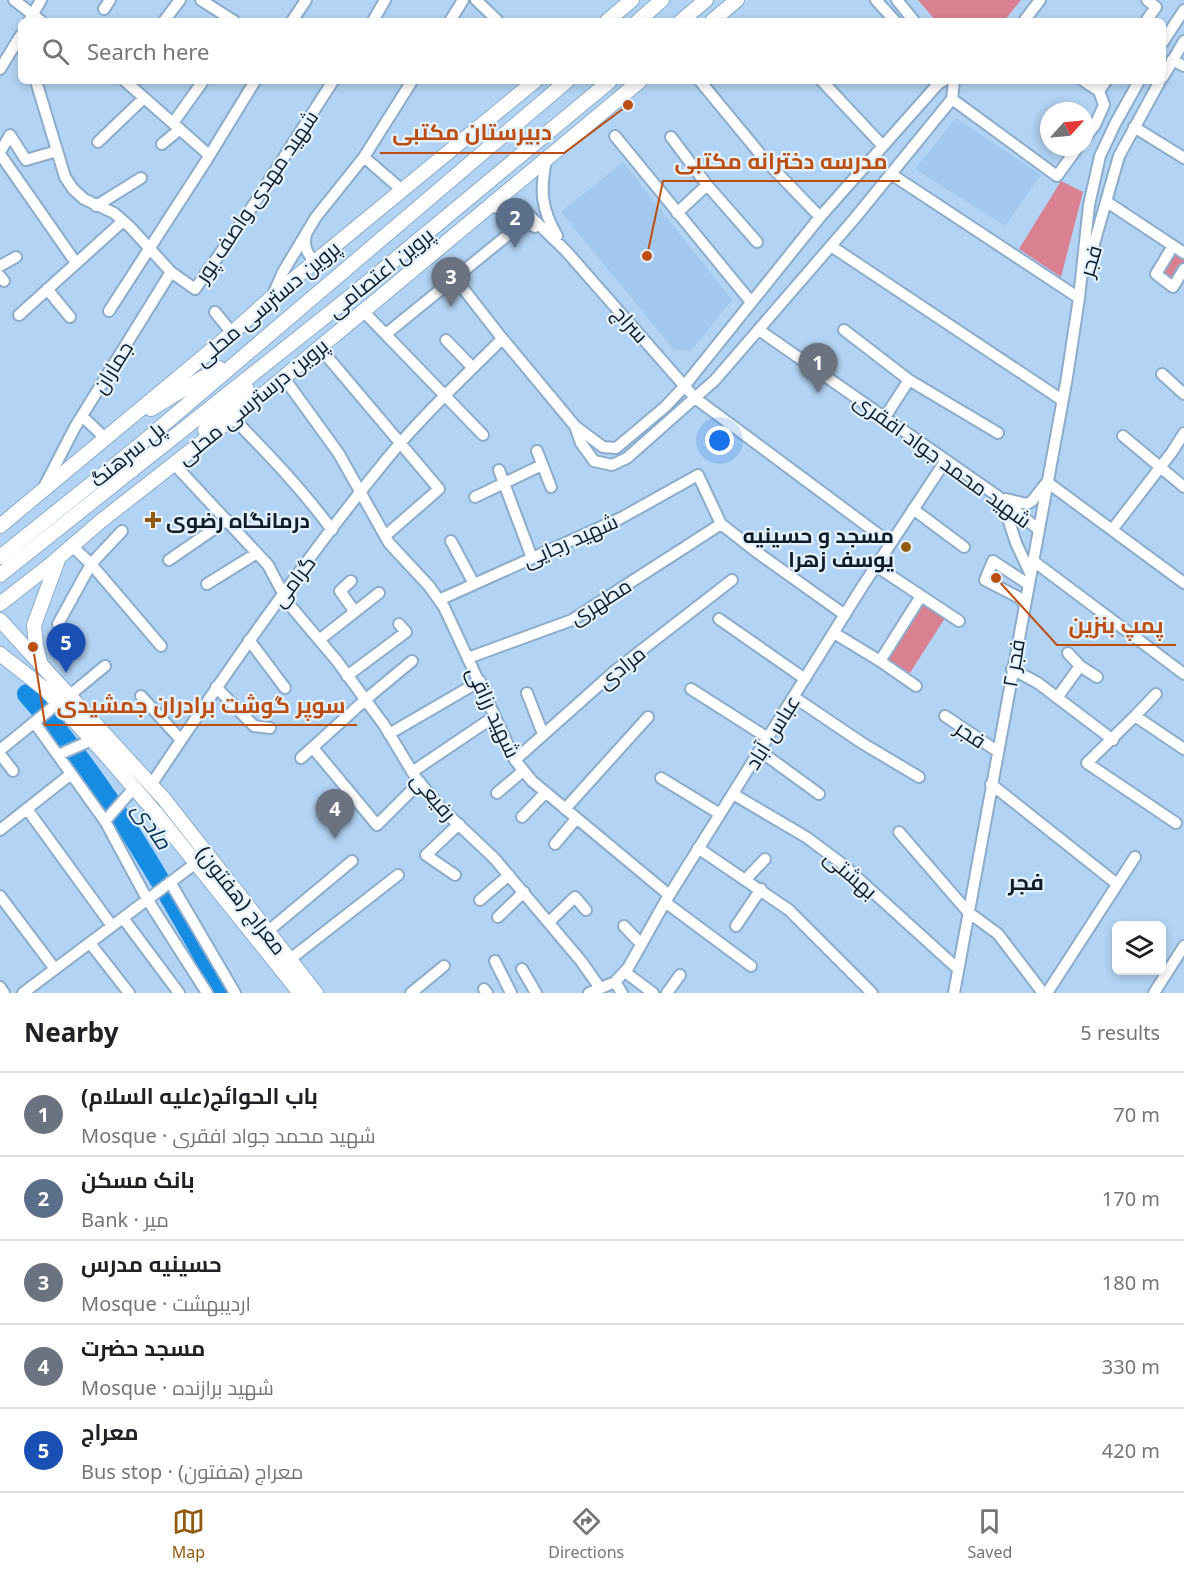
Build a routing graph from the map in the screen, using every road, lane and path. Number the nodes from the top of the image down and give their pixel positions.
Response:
1 (14, 0) edge
2 (41, 0) edge
3 (180, 0) edge
4 (201, 0) edge
5 (306, 0) edge
6 (386, 0) edge
7 (463, 0) edge
8 (476, 0) edge
9 (632, 0) edge
10 (662, 0) edge
11 (706, 0) edge
12 (737, 0) edge
13 (876, 0) edge
14 (897, 0) edge
15 (1040, 0) edge
16 (1151, 3) edge
17 (1184, 10) edge
18 (33, 18) edge
19 (34, 18) edge
20 (170, 18) edge
21 (229, 18) edge
22 (294, 18) edge
23 (375, 18) edge
24 (452, 18) edge
25 (495, 18) edge
26 (611, 18) edge
27 (641, 18) edge
28 (685, 18) edge
29 (716, 18) edge
30 (892, 18) edge
31 (912, 18) edge
32 (1026, 18) edge
33 (1147, 18) edge
34 (1166, 37) edge
35 (18, 40) edge
36 (1184, 41) edge
37 (1173, 60) junction
38 (1184, 66) edge
39 (0, 69) edge
40 (1166, 71) edge
41 (37, 84) edge
42 (128, 84) edge
43 (201, 84) edge
44 (251, 84) edge
45 (331, 84) edge
46 (410, 84) edge
47 (531, 84) edge
48 (563, 84) edge
49 (606, 84) edge
50 (636, 84) edge
51 (702, 84) edge
52 (825, 84) edge
53 (938, 84) edge
54 (954, 84) edge
55 (1088, 84) edge
56 (1104, 84) edge
57 (1137, 84) edge
58 (1158, 84) edge
59 (1099, 91) junction
60 (144, 98) junction
61 (952, 99) junction
62 (177, 126) junction
63 (1094, 126) edge
64 (1134, 127) junction
65 (615, 135) dead end
66 (670, 137) dead end
67 (98, 142) dead end
68 (162, 144) dead end
69 (882, 145) junction
70 (57, 151) junction
71 (0, 153) edge
72 (209, 155) junction
73 (1072, 156) edge
74 (364, 157) junction
75 (1184, 158) edge
76 (546, 160) junction
77 (891, 174) junction
78 (141, 178) dead end
79 (707, 185) junction
80 (403, 191) junction
81 (1107, 202) junction
82 (96, 206) junction
83 (490, 207) junction
84 (677, 213) junction
85 (820, 217) junction
86 (123, 221) junction
87 (307, 231) junction
88 (552, 236) junction
89 (757, 242) dead end
90 (831, 246) junction
91 (1173, 246) junction
92 (150, 249) junction
93 (566, 251) junction
94 (1184, 253) edge
95 (16, 256) dead end
96 (315, 262) junction
97 (76, 263) junction
98 (0, 266) edge
99 (1184, 269) edge
100 (171, 272) junction
101 (455, 278) junction
102 (47, 289) junction
103 (272, 297) junction
104 (1078, 298) junction
105 (751, 302) junction
106 (109, 311) dead end
107 (215, 312) dead end
108 (364, 312) junction
109 (19, 315) dead end
110 (69, 317) dead end
111 (759, 330) junction
112 (843, 330) dead end
113 (232, 333) junction
114 (386, 334) junction
115 (502, 339) junction
116 (446, 340) dead end
117 (295, 341) junction
118 (320, 348) junction
119 (252, 349) junction
120 (473, 368) junction
121 (1162, 374) dead end
122 (284, 378) junction
123 (909, 380) junction
124 (685, 385) junction
125 (1184, 393) edge
126 (446, 395) junction
127 (695, 398) junction
128 (1062, 400) junction
129 (82, 416) junction
130 (885, 417) junction
131 (233, 418) junction
132 (575, 426) junction
133 (998, 433) dead end
134 (1184, 433) edge
135 (110, 434) junction
136 (483, 435) dead end
137 (1123, 436) dead end
138 (400, 444) junction
139 (537, 451) dead end
140 (147, 459) joint
141 (946, 460) junction
142 (174, 464) junction
143 (542, 465) junction
144 (1160, 468) junction
145 (499, 470) dead end
146 (161, 474) junction
147 (1047, 482) junction
148 (504, 483) junction
149 (551, 487) dead end
150 (1184, 487) edge
151 (41, 492) junction
152 (360, 493) junction
153 (996, 495) junction
154 (476, 497) dead end
155 (913, 509) junction
156 (227, 520) junction
157 (721, 524) junction
158 (2, 525) edge
159 (1038, 529) junction
160 (332, 530) junction
161 (1112, 530) junction
162 (122, 531) dead end
163 (385, 536) junction
164 (451, 541) dead end
165 (890, 543) junction
166 (72, 546) junction
167 (964, 547) dead end
168 (257, 553) junction
169 (0, 557) edge
170 (532, 558) junction
171 (169, 560) dead end
172 (1032, 560) junction
173 (55, 561) junction
174 (91, 564) junction
175 (876, 566) junction
176 (0, 577) edge
177 (1029, 578) junction
178 (732, 580) dead end
179 (351, 581) dead end
180 (207, 584) dead end
181 (474, 584) junction
182 (1184, 584) edge
183 (284, 593) junction
184 (379, 593) dead end
185 (921, 596) junction
186 (439, 600) junction
187 (0, 603) edge
188 (1024, 603) junction
189 (355, 612) junction
190 (845, 615) junction
191 (719, 619) dead end
192 (0, 620) edge
193 (959, 621) dead end
194 (58, 624) dead end
195 (399, 624) dead end
196 (5, 631) edge
197 (834, 633) junction
198 (249, 640) junction
199 (319, 640) junction
200 (161, 646) dead end
201 (1068, 653) dead end
202 (0, 654) edge
203 (468, 658) junction
204 (0, 661) edge
205 (412, 661) dead end
206 (880, 661) junction
207 (41, 664) junction
208 (15, 666) junction
209 (105, 666) dead end
210 (1080, 666) junction
211 (1012, 669) junction
212 (1184, 674) edge
213 (347, 676) junction
214 (1097, 677) dead end
215 (805, 679) junction
216 (480, 681) junction
217 (916, 686) dead end
218 (216, 687) junction
219 (285, 688) dead end
220 (691, 689) dead end
221 (527, 693) dead end
222 (1156, 694) dead end
223 (141, 696) dead end
224 (794, 697) junction
225 (1058, 698) junction
226 (64, 699) junction
227 (365, 700) junction
228 (495, 716) junction
229 (945, 716) dead end
230 (1135, 716) junction
231 (648, 717) dead end
232 (34, 722) junction
233 (270, 728) dead end
234 (389, 734) junction
235 (543, 734) junction
236 (768, 738) junction
237 (92, 740) junction
238 (181, 740) junction
239 (1113, 740) junction
240 (313, 748) junction
241 (1184, 749) edge
242 (0, 750) edge
243 (760, 751) junction
244 (997, 751) junction
245 (0, 754) edge
246 (58, 755) junction
247 (301, 758) dead end
248 (515, 760) junction
249 (13, 771) dead end
250 (523, 771) junction
251 (412, 772) junction
252 (71, 774) junction
253 (919, 777) dead end
254 (660, 778) dead end
255 (420, 782) junction
256 (991, 784) junction
257 (151, 785) junction
258 (134, 788) junction
259 (497, 793) dead end
260 (545, 793) junction
261 (733, 794) junction
262 (819, 794) dead end
263 (27, 809) junction
264 (565, 809) junction
265 (720, 814) junction
266 (522, 817) dead end
267 (576, 819) junction
268 (105, 821) junction
269 (1176, 823) dead end
270 (459, 824) junction
271 (0, 830) edge
272 (899, 832) dead end
273 (555, 844) dead end
274 (698, 848) junction
275 (1135, 857) dead end
276 (765, 859) dead end
277 (352, 861) dead end
278 (196, 863) junction
279 (398, 874) dead end
280 (455, 875) dead end
281 (509, 875) junction
282 (746, 879) junction
283 (170, 882) junction
284 (1117, 884) junction
285 (761, 889) junction
286 (524, 892) junction
287 (0, 896) edge
288 (667, 898) junction
289 (147, 899) junction
290 (480, 900) dead end
291 (586, 910) dead end
292 (969, 912) junction
293 (498, 917) dead end
294 (123, 918) junction
295 (549, 922) junction
296 (112, 926) junction
297 (624, 926) dead end
298 (736, 926) dead end
299 (267, 932) junction
300 (90, 943) junction
301 (641, 944) junction
302 (1184, 946) edge
303 (288, 960) junction
304 (495, 962) dead end
305 (444, 966) dead end
306 (751, 966) dead end
307 (55, 969) junction
308 (522, 969) dead end
309 (958, 969) junction
310 (625, 972) junction
311 (680, 975) dead end
312 (0, 987) edge
313 (607, 987) edge
314 (39, 988) edge
315 (4, 993) edge
316 (23, 993) edge
317 (129, 993) edge
318 (179, 993) edge
319 (207, 993) edge
320 (235, 993) edge
321 (300, 993) edge
322 (316, 993) edge
323 (411, 993) edge
324 (511, 993) edge
325 (536, 993) edge
326 (589, 993) edge
327 (622, 993) edge
328 (653, 993) edge
329 (667, 993) edge
330 (872, 993) edge
331 (954, 993) edge
332 (1043, 993) edge
333 (1047, 993) edge
334 (1155, 993) edge

1 - 18 street
2 - 19 street
3 - 20 street
4 - 21 street
5 - 22 street
6 - 23 street
7 - 24 street
8 - 25 street
9 - 26 main road
10 - 27 main road
11 - 28 main road
12 - 29 main road
13 - 30 street
14 - 31 street
15 - 32 street
16 - 33 street
17 - 34 street
35 - 39 street
36 - 37 street
37 - 38 street
37 - 40 street
41 - 70 street
42 - 60 street
43 - 62 street
44 - 72 street, جماران
45 - 100 street, شهید مهدی واصف پور
46 - 74 street
47 - 80 main road, پروین دسترسی محلی
48 - 119 main road, پروین اعتصامی
49 - 117 main road, پروین اعتصامی
50 - 76 main road, پروین درسترسی محلی
51 - 85 street
52 - 69 street
53 - 69 street
54 - 61 street
55 - 59 street
56 - 59 street
57 - 104 street, فجر
58 - 64 street, فجر
59 - 63 street
60 - 62 street
60 - 67 street
61 - 73 street
61 - 77 street
62 - 68 street
62 - 72 street
64 - 75 street
64 - 81 street, فجر
65 - 84 street
66 - 79 street
69 - 85 street
70 - 71 street
70 - 82 street
71 - 97 street
72 - 92 street, جماران
74 - 80 street
74 - 87 street
76 - 83 main road, پروین درسترسی محلی
76 - 93 street, سراج
77 - 90 street
77 - 104 street
78 - 82 street
79 - 84 street
79 - 89 street
80 - 96 main road, پروین دسترسی محلی
81 - 91 street
81 - 104 street, فجر
82 - 86 street
83 - 88 street, سراج
83 - 108 main road, پروین درسترسی محلی
84 - 105 street
85 - 105 street
86 - 92 street
86 - 97 street
87 - 96 street
87 - 103 street
88 - 93 street, سراج
88 - 101 street
90 - 111 street
90 - 128 street
91 - 94 street
91 - 99 street
92 - 100 street
92 - 106 street, جماران
93 - 124 street, سراج
95 - 98 street
96 - 103 main road, پروین دسترسی محلی
97 - 102 street
100 - 129 street, جماران
101 - 114 street
101 - 115 street
102 - 109 street
102 - 110 street
103 - 113 main road, پروین دسترسی محلی
104 - 128 street, فجر ۲
105 - 124 street
107 - 113 street
108 - 114 street
108 - 118 main road, پروین درسترسی محلی
111 - 127 street
111 - 130 street, شهید محمد جواد افقری
112 - 123 street
113 - 135 main road, پروین دسترسی محلی
114 - 126 street
115 - 120 street, گرامی
115 - 132 street
116 - 120 street
117 - 140 main road, پروین اعتصامی
117 - 146 main road
118 - 122 main road, پروین درسترسی محلی
118 - 138 street
119 - 135 main road
119 - 169 main road, پل سرهنگ
120 - 126 street, گرامی
121 - 125 street
122 - 131 main road, پروین درسترسی محلی
122 - 152 street, شهید رزاقی
123 - 130 street
123 - 133 street
124 - 127 street, سراج
124 - 132 street
126 - 136 street
126 - 138 street, گرامی
127 - 132 street
127 - 165 street, سراج
128 - 147 street, فجر ۲
129 - 135 street
129 - 151 street, جماران
130 - 141 street, شهید محمد جواد افقری
131 - 142 main road, پروین درسترسی محلی
131 - 160 street
134 - 144 street
135 - 151 main road, پروین دسترسی محلی
137 - 144 street
138 - 152 street, گرامی
138 - 163 street
139 - 143 street
140 - 176 main road, پل سرهنگ
141 - 153 street, شهید محمد جواد افقری
141 - 155 street, عباس آباد
142 - 146 main road, پروین درسترسی محلی
142 - 156 street, رفیعی
143 - 148 street
143 - 149 street
144 - 150 street
144 - 161 street
145 - 148 street
146 - 166 main road, پروین درسترسی محلی
147 - 153 street
147 - 159 street, فجر ۲
147 - 161 street
148 - 154 street
148 - 170 street
151 - 158 main road, پروین دسترسی محلی
152 - 160 street, گرامی
152 - 163 street, شهید رزاقی
153 - 159 street, شهید محمد جواد افقری
153 - 177 street
155 - 165 street, عباس آباد
155 - 167 street
156 - 168 street, رفیعی
156 - 171 street
157 - 170 street, شهید رجایی
157 - 190 street
157 - 203 street, مطهری
159 - 172 street, فجر ۲
160 - 183 street, گرامی
161 - 182 street
162 - 174 street
163 - 186 street, شهید رزاقی
164 - 181 street
165 - 175 street, عباس آباد
166 - 173 main road, پروین درسترسی محلی
166 - 174 street
168 - 180 street
168 - 183 street, رفیعی
170 - 181 street, شهید رجایی
172 - 177 street, فجر ۲
172 - 212 street
173 - 176 main road
173 - 187 main road, پروین درسترسی محلی
173 - 207 main road
174 - 194 street
174 - 200 street
175 - 185 street
175 - 190 street, عباس آباد
177 - 188 street, فجر ۲
177 - 188 street
178 - 235 street, مرادی
179 - 189 street
181 - 186 street, شهید رجایی
183 - 198 street, گرامی
183 - 199 street, رفیعی
184 - 189 street
185 - 193 street
185 - 206 street
186 - 203 street, شهید رزاقی
188 - 211 street, فجر ۲
189 - 199 street
190 - 197 street, عباس آباد
191 - 215 street
192 - 196 main road, معراج (هفتون)
195 - 213 street
196 - 207 main road, معراج (هفتون)
197 - 206 street
197 - 215 street, عباس آباد
198 - 218 street, گرامی
198 - 219 street
199 - 213 street, رفیعی
201 - 210 street
202 - 208 main road, معراج (هفتون)
203 - 216 street, شهید رزاقی
204 - 208 main road
205 - 227 street
206 - 217 street
207 - 226 main road, معراج (هفتون)
208 - 226 main road, معراج (هفتون)
209 - 226 street
210 - 214 street
210 - 225 street
211 - 225 street
211 - 244 street, فجر ۲
213 - 227 street, رفیعی
215 - 224 street, عباس آباد
216 - 228 street, شهید رزاقی
216 - 234 street
218 - 233 street
218 - 238 street, گرامی
220 - 236 street
221 - 235 street
222 - 230 street
223 - 238 street
224 - 236 street, عباس آباد
224 - 253 street
225 - 239 street
226 - 232 street
226 - 237 main road, معراج (هفتون)
226 - 257 main road, معراج (هفتون)
227 - 234 street, رفیعی
227 - 240 street
228 - 248 street, شهید رزاقی
228 - 251 street
229 - 244 street, فجر
230 - 239 street
230 - 241 street
231 - 264 street
232 - 242 street
232 - 246 street
234 - 251 street, رفیعی
235 - 248 street, مرادی
236 - 243 street, عباس آباد
237 - 246 street
237 - 258 main road, معراج (هفتون)
238 - 257 street, گرامی
239 - 269 street
240 - 247 street
240 - 255 street
243 - 261 street, عباس آباد
243 - 262 street
244 - 256 street, فجر ۲
245 - 249 street
246 - 252 street
248 - 250 street, شهید رزاقی
250 - 259 street
250 - 260 street, شهید رزاقی
251 - 255 street, رفیعی
252 - 263 street
252 - 268 street
254 - 265 street
255 - 270 street, رفیعی
256 - 284 street
256 - 292 street, فجر ۲
257 - 299 main road, معراج (هفتون)
258 - 268 street
258 - 278 main road, معراج (هفتون)
260 - 264 street, شهید رزاقی
260 - 266 street
261 - 265 street, عباس آباد
261 - 309 street, بهشتی
263 - 271 street
263 - 296 street
264 - 267 street, شهید رزاقی
265 - 274 street, عباس آباد
267 - 273 street
267 - 288 street, شهید رزاقی
268 - 289 street
270 - 280 street
270 - 281 street, رفیعی
272 - 292 street
274 - 282 street
274 - 288 street, عباس آباد
275 - 284 street
276 - 282 street
277 - 299 street
278 - 283 street
278 - 321 main road, معراج (هفتون)
279 - 303 street
281 - 286 street, رفیعی
281 - 290 street
282 - 285 street
283 - 289 street
283 - 320 street
284 - 333 street
285 - 298 street
285 - 330 street
286 - 293 street
286 - 295 street, رفیعی
287 - 307 street
288 - 301 street, عباس آباد
288 - 306 street, شهید رزاقی
289 - 294 street
289 - 319 street
291 - 295 street
292 - 309 street, فجر ۲
292 - 332 street
294 - 296 street
294 - 318 street
295 - 313 street, رفیعی
296 - 300 street
297 - 301 street
299 - 303 main road, معراج (هفتون)
300 - 307 street
300 - 317 street
301 - 310 street, عباس آباد
302 - 334 street
303 - 322 main road, معراج (هفتون)
304 - 324 street
305 - 323 street
307 - 314 street
308 - 325 street
309 - 331 street, فجر ۲
310 - 313 street, عباس آباد
310 - 328 street
311 - 329 street
312 - 315 street
313 - 326 street, عباس آباد
313 - 327 street, رفیعی
314 - 316 street

